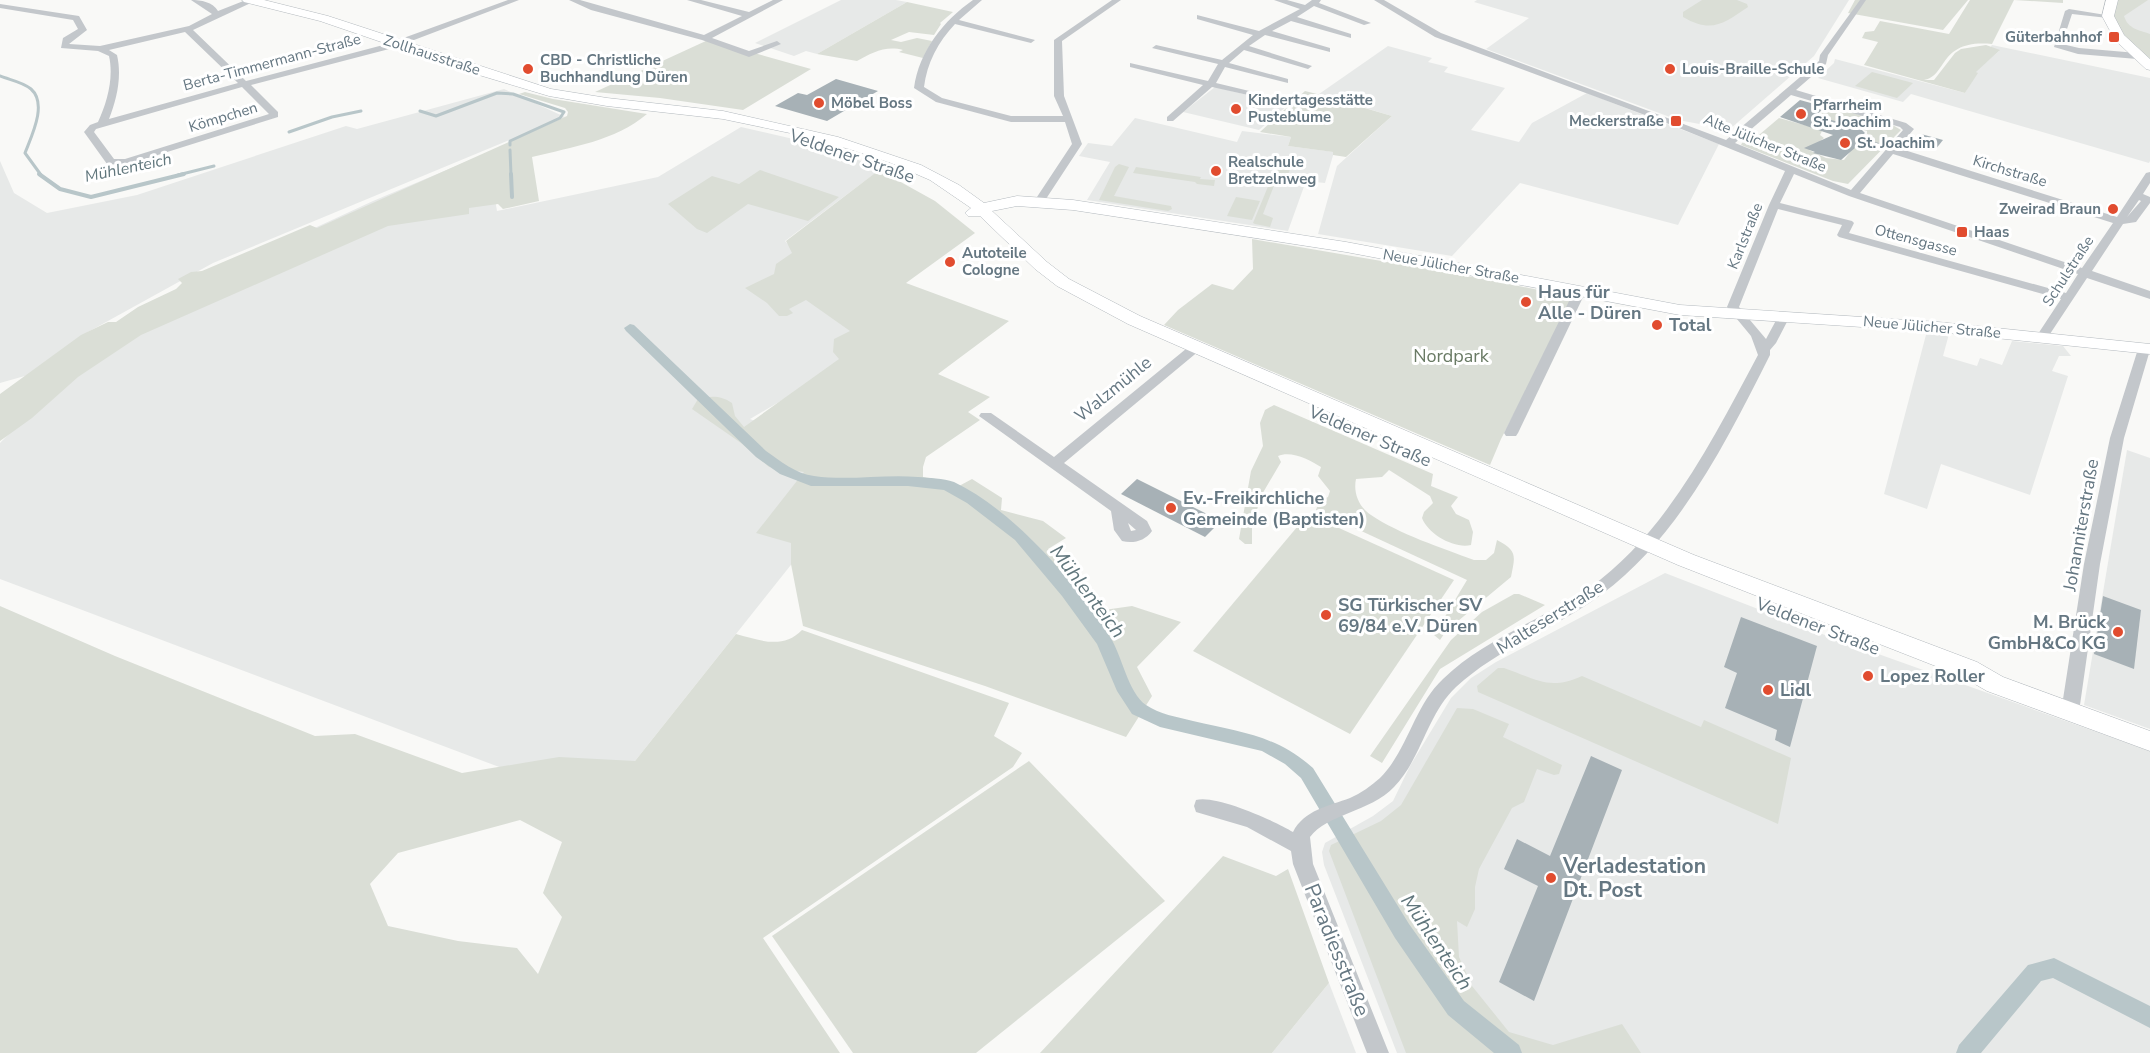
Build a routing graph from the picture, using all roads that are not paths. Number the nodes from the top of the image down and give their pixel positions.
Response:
1 (195, 0) edge
2 (250, 0) edge
3 (515, 0) edge
4 (573, 0) edge
5 (691, 0) edge
6 (779, 0) edge
7 (978, 0) edge
8 (1118, 0) edge
9 (1278, 0) edge
10 (1378, 0) edge
11 (2112, 0) edge
12 (1863, 1) edge
13 (1311, 4) edge
14 (0, 6) edge
15 (216, 14) junction
16 (749, 15) junction
17 (1200, 16) dead end
18 (2108, 16) junction
19 (1290, 18) junction
20 (951, 21) junction
21 (1367, 23) dead end
22 (187, 29) junction
23 (84, 30) junction
24 (1263, 33) junction
25 (1348, 36) dead end
26 (705, 38) junction
27 (1031, 40) dead end
28 (397, 44) junction
29 (777, 44) dead end
30 (1242, 47) junction
31 (1156, 48) dead end
32 (104, 49) junction
33 (1327, 50) dead end
34 (2137, 56) junction
35 (1224, 64) junction
36 (1133, 65) dead end
37 (1308, 66) dead end
38 (2150, 66) edge
39 (1285, 81) dead end
40 (1210, 84) junction
41 (244, 85) junction
42 (1789, 91) junction
43 (1263, 97) dead end
44 (619, 102) joint
45 (1069, 119) junction
46 (1170, 119) dead end
47 (102, 124) junction
48 (1728, 144) junction
49 (1892, 150) junction
50 (1791, 170) junction
51 (2150, 175) edge
52 (1853, 194) junction
53 (1038, 203) junction
54 (1774, 205) junction
55 (977, 212) junction
56 (2119, 221) junction
57 (2083, 273) junction
58 (1580, 291) junction
59 (2150, 295) edge
60 (2068, 297) junction
61 (1737, 314) junction
62 (1784, 316) junction
63 (2042, 337) junction
64 (1764, 348) junction
65 (2147, 349) edge
66 (1191, 351) junction
67 (986, 416) dead end
68 (1511, 433) dead end
69 (1055, 463) junction
70 (1118, 508) dead end
71 (1642, 548) junction
72 (2070, 712) junction
73 (2150, 741) edge
74 (1203, 806) dead end
75 (1299, 846) junction
76 (1378, 1053) edge

1 - 15 street
2 - 15 street
2 - 28 street, Zollhausstraße
3 - 28 street, Berta-Timmermann-Straße
4 - 26 street
5 - 16 street
6 - 16 street
7 - 20 street
8 - 45 street
9 - 13 street
10 - 48 street, Alte Jülicher Straße
11 - 18 street
12 - 42 street
13 - 19 street
13 - 21 street
14 - 23 street
15 - 22 street
16 - 26 street
17 - 24 street
18 - 34 street
18 - 34 street
19 - 24 street
19 - 25 street
20 - 27 street
20 - 45 street
22 - 32 street
22 - 41 street, Kömpchen
23 - 32 street
23 - 32 street
24 - 30 street
24 - 33 street
26 - 29 street
28 - 41 street, Berta-Timmermann-Straße
28 - 44 street, Zollhausstraße
30 - 35 street
30 - 37 street
31 - 35 street
32 - 47 street
34 - 38 street
35 - 39 street
35 - 40 street
36 - 40 street
40 - 43 street
40 - 46 street
41 - 47 street, Berta-Timmermann-Straße
41 - 47 street, Kömpchen
42 - 48 street
42 - 49 street
44 - 55 street, Veldener Straße
45 - 53 street
48 - 50 street, Alte Jülicher Straße
49 - 52 street
49 - 56 street, Kirchstraße
50 - 52 street, Alte Jülicher Straße
50 - 54 street, Karlstraße
51 - 56 street, Schulstraße
52 - 57 street, Alte Jülicher Straße
53 - 55 street, Neue Jülicher Straße
53 - 58 street, Neue Jülicher Straße
54 - 60 street, Ottensgasse
54 - 61 street, Karlstraße
55 - 66 street, Veldener Straße
56 - 57 street, Schulstraße
57 - 59 street, Alte Jülicher Straße
57 - 60 street, Schulstraße
58 - 61 street, Neue Jülicher Straße
58 - 68 street
60 - 63 street, Schulstraße
61 - 62 street, Neue Jülicher Straße
61 - 64 street
62 - 63 street, Neue Jülicher Straße
62 - 64 street, Malteserstraße
63 - 65 street, Neue Jülicher Straße
64 - 71 street, Malteserstraße
65 - 72 street, Johanniterstraße
66 - 69 street, Walzmühle
66 - 71 street, Veldener Straße
67 - 69 street
69 - 70 street
71 - 72 street, Veldener Straße
71 - 75 street, Malteserstraße
72 - 73 street, Veldener Straße
74 - 75 street
75 - 76 street, Paradiesstraße

